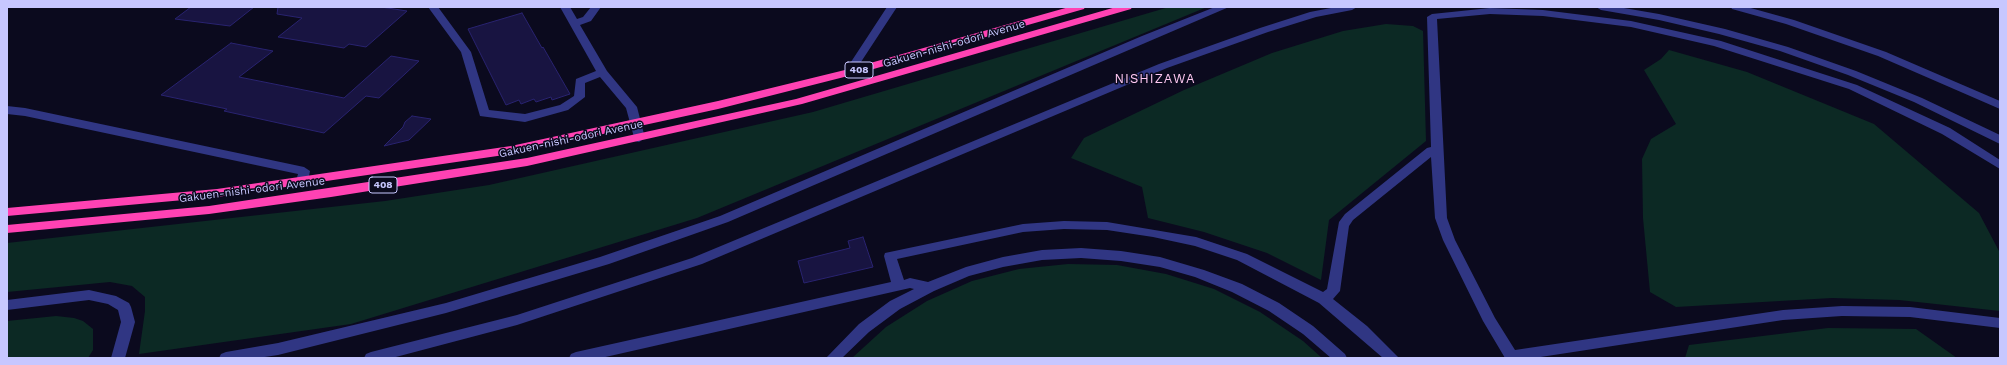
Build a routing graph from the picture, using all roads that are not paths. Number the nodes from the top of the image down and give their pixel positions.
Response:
1 (433, 7) edge
2 (565, 7) edge
3 (596, 7) edge
4 (892, 7) edge
5 (1080, 7) edge
6 (1127, 7) edge
7 (1224, 7) edge
8 (1352, 7) edge
9 (1601, 7) edge
10 (1736, 7) edge
11 (575, 23) junction
12 (602, 72) junction
13 (852, 72) junction
14 (2000, 105) edge
15 (7, 110) edge
16 (636, 124) junction
17 (639, 138) junction
18 (2000, 140) edge
19 (1438, 152) junction
20 (2000, 165) edge
21 (302, 181) junction
22 (7, 212) edge
23 (7, 229) edge
24 (899, 286) junction
25 (929, 286) junction
26 (1324, 299) junction
27 (7, 305) edge
28 (2000, 323) edge
29 (1512, 357) edge
30 (118, 358) edge
31 (226, 358) edge
32 (371, 358) edge
33 (576, 358) edge
34 (833, 358) edge
35 (1340, 358) edge
36 (1392, 358) edge

1 - 12 street
2 - 11 street
3 - 11 street
4 - 13 street
5 - 13 highway, Gakuen-nishi-odori Avenue / 408
6 - 17 highway, Gakuen-nishi-odori Avenue / 408
7 - 31 street
8 - 32 street
9 - 18 street
10 - 14 street
11 - 12 street
12 - 16 street
13 - 16 highway, Gakuen-nishi-odori Avenue / 408
15 - 21 street
16 - 17 street
16 - 21 highway, Gakuen-nishi-odori Avenue / 408
17 - 23 highway, Gakuen-nishi-odori Avenue / 408
19 - 20 street
19 - 26 street
19 - 29 street
21 - 22 highway, Gakuen-nishi-odori Avenue / 408
24 - 25 street
24 - 26 street
24 - 33 street
25 - 34 street
25 - 35 street
26 - 36 street
27 - 30 street
28 - 29 street

